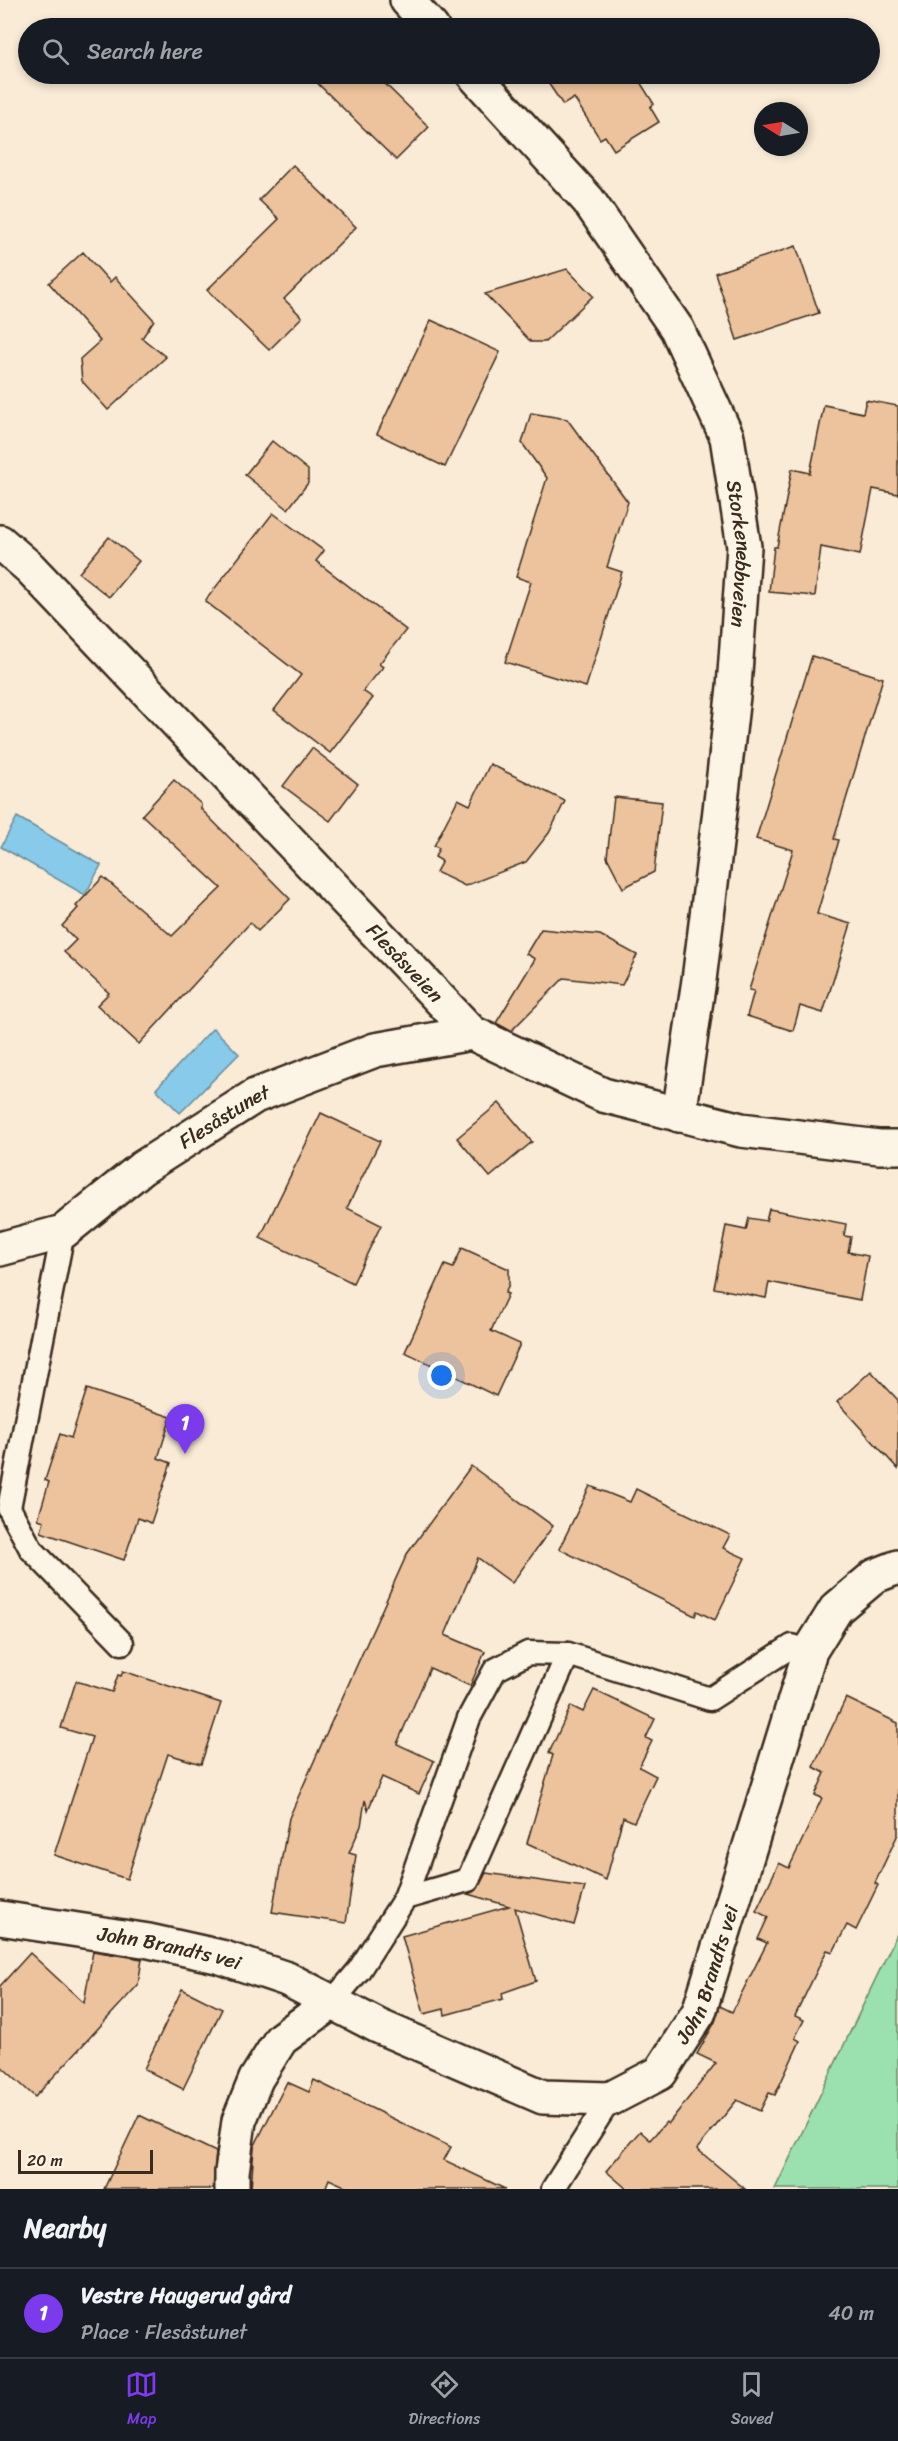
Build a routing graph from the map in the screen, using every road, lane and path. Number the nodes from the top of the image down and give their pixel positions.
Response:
1 (407, 0) edge
2 (423, 18) edge
3 (482, 84) edge
4 (0, 542) edge
5 (472, 1033) junction
6 (679, 1115) junction
7 (898, 1147) edge
8 (63, 1232) junction
9 (0, 1249) edge
10 (898, 1567) edge
11 (122, 1643) dead end
12 (810, 1651) junction
13 (568, 1654) junction
14 (405, 1898) junction
15 (0, 1918) edge
16 (332, 2002) junction
17 (610, 2099) junction
18 (232, 2189) edge
19 (553, 2189) edge

1 - 2 street
3 - 6 street, Storkenebbveien
4 - 5 street, Flesåsveien
5 - 6 street, Flesåsveien
5 - 8 street, Flesåstunet
6 - 7 street, Flesåsveien
8 - 9 street, Flesåstunet
8 - 11 lane
10 - 12 street, John Brandts vei
12 - 13 lane
12 - 17 street, John Brandts vei
13 - 14 lane
13 - 14 lane
14 - 16 lane
15 - 16 street, John Brandts vei
16 - 17 street, John Brandts vei
16 - 18 street
17 - 19 lane

